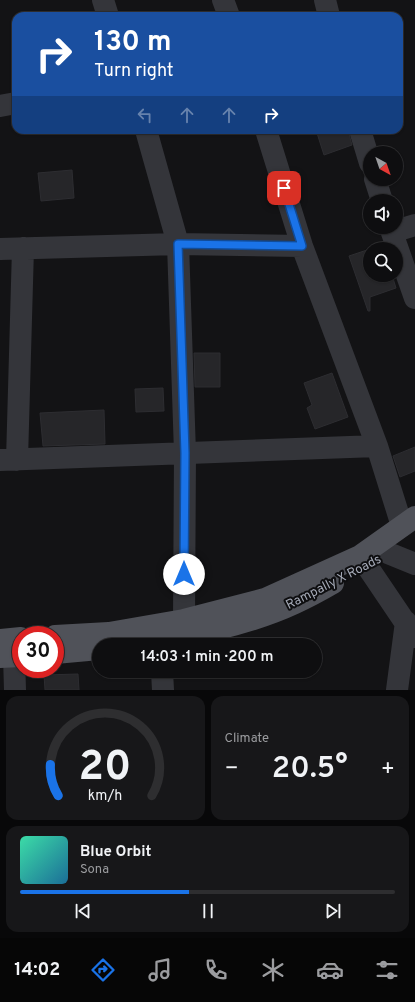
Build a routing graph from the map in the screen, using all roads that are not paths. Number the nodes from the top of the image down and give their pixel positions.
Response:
1 (103, 0) edge
2 (224, 0) edge
3 (324, 0) edge
4 (107, 12) edge
5 (228, 12) edge
6 (328, 12) edge
7 (12, 104) edge
8 (0, 106) edge
9 (147, 134) edge
10 (267, 134) edge
11 (361, 134) edge
12 (365, 146) edge
13 (415, 225) edge
14 (403, 228) edge
15 (392, 234) edge
16 (178, 244) junction
17 (302, 246) junction
18 (23, 248) junction
19 (0, 249) edge
20 (415, 298) edge
21 (377, 446) junction
22 (185, 453) junction
23 (8, 460) edge
24 (411, 526) edge
25 (388, 553) junction
26 (415, 564) edge
27 (367, 566) junction
28 (184, 620) junction
29 (410, 630) edge
30 (64, 636) edge
31 (179, 638) edge
32 (0, 640) edge
33 (12, 650) edge
34 (92, 650) edge
35 (64, 652) edge
36 (15, 678) edge
37 (162, 678) edge
38 (15, 690) edge
39 (163, 690) edge
40 (397, 690) edge

1 - 4 street
2 - 5 street
3 - 6 street
7 - 8 street
9 - 16 street
10 - 17 street
11 - 12 street
13 - 14 street
15 - 20 street
16 - 17 street
16 - 18 street
16 - 22 street
17 - 21 street
18 - 19 street
18 - 23 street
21 - 22 street
21 - 24 street
22 - 23 street
22 - 28 street
24 - 25 main road, Rampally X Roads
24 - 28 main road
25 - 26 street
25 - 27 main road, Rampally X Roads
27 - 29 street
27 - 31 main road, Rampally X Roads
28 - 30 main road
29 - 40 street
32 - 33 main road
34 - 35 main road
36 - 38 street
37 - 39 street

